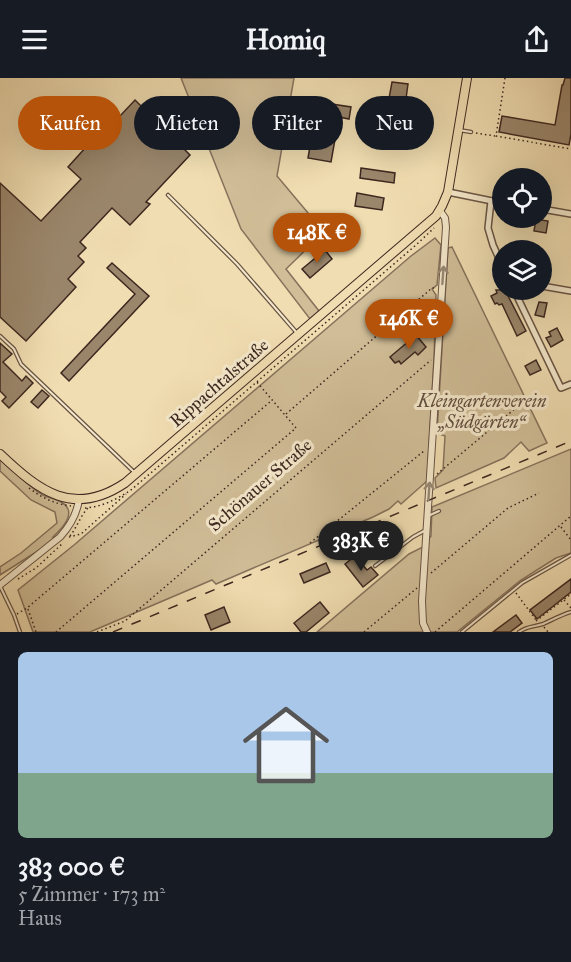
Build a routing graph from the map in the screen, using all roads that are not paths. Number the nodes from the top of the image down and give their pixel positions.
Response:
1 (467, 78) edge
2 (458, 130) junction
3 (471, 132) road end
4 (448, 192) junction
5 (168, 195) dead end
6 (491, 201) joint
7 (440, 211) junction
8 (552, 211) edge
9 (571, 214) edge
10 (493, 240) edge
11 (552, 288) edge
12 (571, 291) edge
13 (519, 300) edge
14 (299, 335) junction
15 (0, 336) edge
16 (571, 384) edge
17 (0, 454) edge
18 (136, 474) junction
19 (80, 499) junction
20 (439, 511) dead end
21 (428, 516) junction
22 (427, 529) junction
23 (571, 555) edge
24 (375, 566) dead end
25 (0, 586) edge
26 (571, 610) edge
27 (20, 632) edge
28 (428, 632) edge
29 (462, 632) edge
30 (519, 632) edge

1 - 2 main road
2 - 3 lane
2 - 4 main road
4 - 6 street
4 - 7 main road
5 - 14 lane
6 - 10 street
7 - 14 main road, Rippachtalstraße
21 -> 7 street
8 - 9 street
11 - 12 street
13 - 16 street
14 - 18 main road, Rippachtalstraße
15 - 18 lane
17 - 19 main road, Rippachtalstraße
18 - 19 main road, Rippachtalstraße
19 - 25 street
20 - 21 lane
21 - 22 street
22 - 24 lane
22 - 28 street
23 - 29 lane
25 - 27 lane
26 - 30 lane

